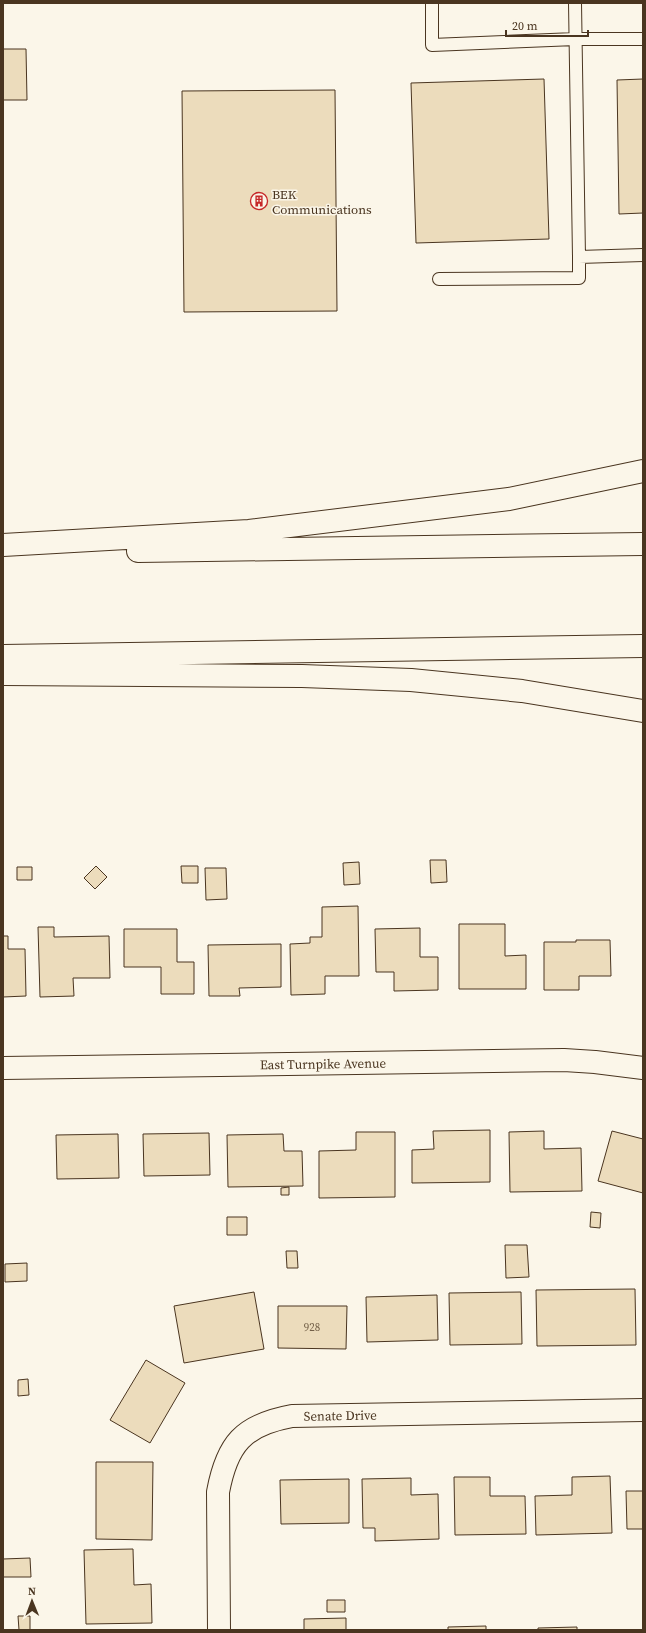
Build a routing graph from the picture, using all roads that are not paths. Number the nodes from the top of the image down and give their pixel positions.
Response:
1 (432, 3) edge
2 (575, 3) edge
3 (576, 39) junction
4 (643, 39) edge
5 (643, 255) edge
6 (579, 257) junction
7 (439, 279) dead end
8 (643, 472) edge
9 (643, 544) edge
10 (3, 545) edge
11 (3, 554) edge
12 (643, 646) edge
13 (3, 656) edge
14 (3, 674) edge
15 (643, 711) edge
16 (3, 1068) edge
17 (643, 1068) edge
18 (643, 1410) edge
19 (219, 1630) edge

1 - 3 lane
2 - 3 lane
3 - 4 lane
3 - 6 lane
5 - 6 lane
6 - 7 lane
8 - 10 main road
9 - 11 main road
12 - 13 main road
14 - 15 main road
16 - 17 main road, East Turnpike Avenue
18 - 19 main road, Senate Drive

